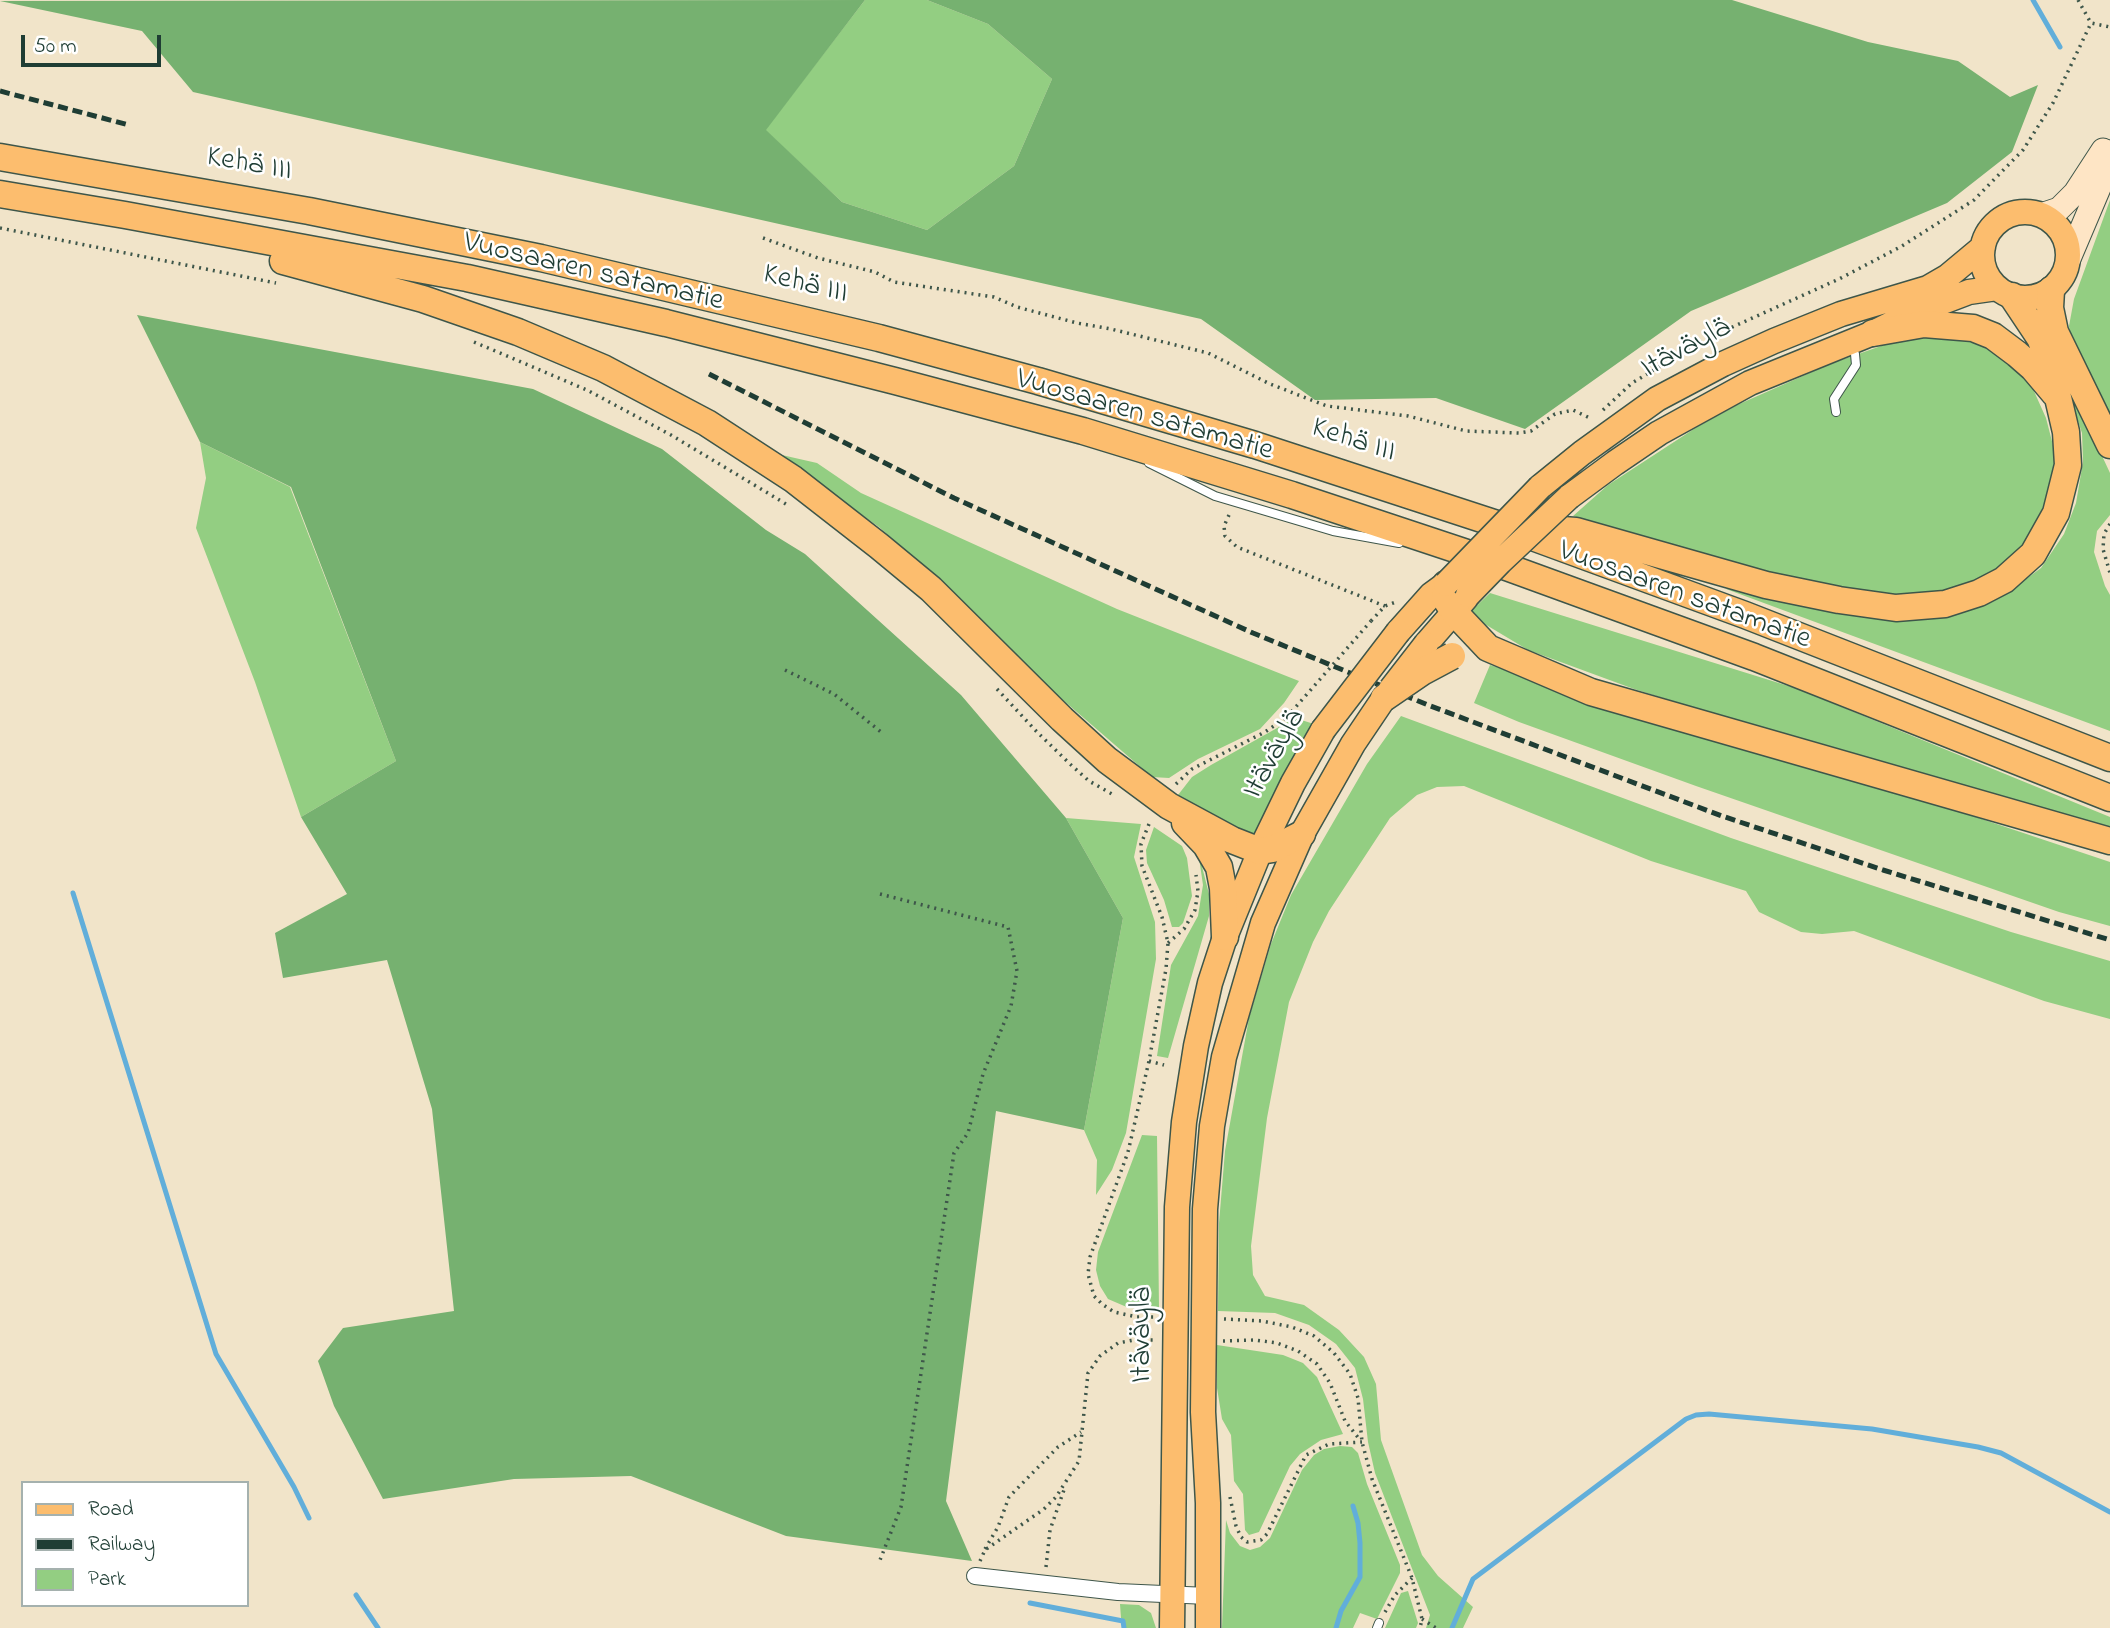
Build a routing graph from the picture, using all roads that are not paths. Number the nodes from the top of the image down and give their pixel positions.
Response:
1 (2110, 138) edge
2 (2110, 152) edge
3 (0, 157) edge
4 (0, 194) edge
5 (125, 215) junction
6 (2041, 215) junction
7 (1983, 247) junction
8 (2068, 261) junction
9 (2051, 290) junction
10 (2004, 292) junction
11 (1861, 337) junction
12 (2058, 398) junction
13 (1836, 412) dead end
14 (2110, 445) edge
15 (1497, 524) junction
16 (1456, 597) junction
17 (1488, 648) junction
18 (1384, 698) junction
19 (2102, 752) edge
20 (2110, 798) edge
21 (1161, 809) junction
22 (1301, 834) junction
23 (2110, 841) edge
24 (1260, 851) junction
25 (1225, 937) junction
26 (975, 1576) road end
27 (1171, 1595) junction
28 (1208, 1596) junction
29 (1172, 1628) edge
30 (1208, 1628) edge

1 - 6 main road
2 - 8 main road
3 - 15 highway, Kehä III
4 - 5 highway
5 - 20 highway, Vuosaaren satamatie
5 - 21 highway
6 - 7 main road
6 - 8 main road
7 - 10 main road
7 - 16 main road, Itäväylä, bridge
8 - 9 main road
9 - 10 main road
9 - 14 highway
10 - 11 main road, Itäväylä
10 - 12 highway
11 - 12 highway
11 - 13 lane
11 - 16 main road, Itäväylä, bridge
12 - 15 highway
15 - 19 highway, Vuosaaren satamatie
16 - 17 highway
16 - 18 main road, Itäväylä, bridge
16 - 24 main road, Itäväylä, bridge
17 - 18 highway, bridge
17 - 23 highway
18 - 22 main road, Itäväylä
21 - 24 highway
21 - 25 highway
22 - 24 highway
22 - 28 main road, Itäväylä
24 - 25 main road, Itäväylä
25 - 27 main road, Itäväylä
26 - 27 street
27 - 28 street
27 - 29 main road, Itäväylä
28 - 30 main road, Itäväylä

